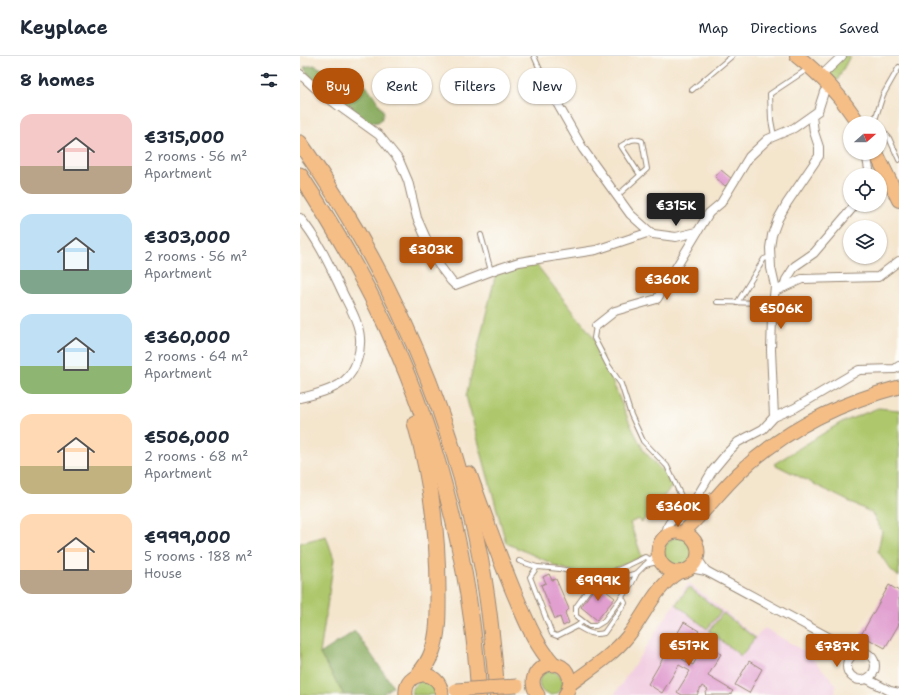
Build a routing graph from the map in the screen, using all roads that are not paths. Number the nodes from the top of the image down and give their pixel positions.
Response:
1 (534, 56) edge
2 (732, 56) edge
3 (797, 56) edge
4 (842, 56) edge
5 (539, 68) edge
6 (899, 68) edge
7 (300, 74) edge
8 (820, 76) junction
9 (692, 90) dead end
10 (558, 104) edge
11 (812, 116) junction
12 (853, 116) edge
13 (876, 116) edge
14 (774, 136) junction
15 (887, 136) edge
16 (300, 142) edge
17 (878, 160) edge
18 (899, 160) edge
19 (300, 175) edge
20 (640, 175) junction
21 (336, 195) junction
22 (617, 196) junction
23 (899, 200) edge
24 (323, 210) junction
25 (848, 212) edge
26 (300, 218) edge
27 (650, 232) junction
28 (697, 232) junction
29 (481, 235) dead end
30 (771, 257) junction
31 (899, 261) edge
32 (491, 271) junction
33 (784, 287) junction
34 (775, 291) junction
35 (717, 302) dead end
36 (737, 303) junction
37 (774, 304) junction
38 (596, 326) joint
39 (899, 366) edge
40 (899, 387) edge
41 (300, 398) edge
42 (774, 417) junction
43 (711, 505) junction
44 (686, 512) junction
45 (682, 533) junction
46 (666, 537) junction
47 (696, 544) junction
48 (658, 560) junction
49 (519, 561) dead end
50 (645, 566) junction
51 (689, 566) junction
52 (537, 567) junction
53 (706, 571) junction
54 (637, 573) junction
55 (655, 594) junction
56 (622, 597) junction
57 (582, 622) junction
58 (578, 626) junction
59 (591, 626) junction
60 (589, 634) junction
61 (852, 656) junction
62 (559, 666) junction
63 (593, 667) junction
64 (418, 675) junction
65 (533, 678) junction
66 (867, 679) junction
67 (517, 686) junction
68 (567, 690) edge
69 (442, 691) edge
70 (536, 693) edge
71 (899, 693) edge
72 (406, 695) edge
73 (479, 695) edge
74 (498, 695) edge

1 - 5 lane
2 - 9 lane
3 - 8 highway
4 - 8 street
6 - 13 lane
7 - 32 street
8 - 11 street
8 - 12 highway
8 - 14 lane
10 - 22 street
11 - 14 street
11 - 30 street
14 - 28 street
15 - 18 lane
16 - 21 highway
17 - 23 highway
19 - 24 highway
20 - 20 lane
20 - 22 lane
21 - 62 highway
21 - 74 highway
22 - 27 street
24 - 64 highway
24 - 73 highway
25 - 33 street
26 - 41 street
27 - 28 street
27 - 32 street
28 - 38 street
29 - 32 lane
30 - 34 street
30 - 36 lane
31 - 33 street
33 - 34 street
34 - 37 street
35 - 36 lane
36 - 37 lane
37 - 42 street
38 - 44 lane
39 - 42 street
40 - 43 main road
42 - 44 street
43 - 45 main road
43 - 47 main road
44 - 46 street
45 - 46 main road
45 - 47 main road
46 - 48 main road
47 - 51 main road
48 - 50 lane
48 - 50 lane
48 - 51 main road
48 - 52 lane
48 - 55 main road
49 - 52 lane
50 - 54 lane
51 - 53 street
51 - 53 street
51 - 55 main road
52 - 58 lane
53 - 61 street
54 - 56 lane
54 - 57 lane
55 - 63 main road
56 - 59 lane
56 - 60 lane
57 - 58 lane
57 - 59 lane
58 - 60 lane
59 - 60 lane
61 - 66 street
61 - 66 street
62 - 63 main road
62 - 65 main road
62 - 68 main road
63 - 68 main road
64 - 69 main road
64 - 72 main road
65 - 67 main road
65 - 70 main road
66 - 71 street
67 - 69 main road, bridge
67 - 70 main road

